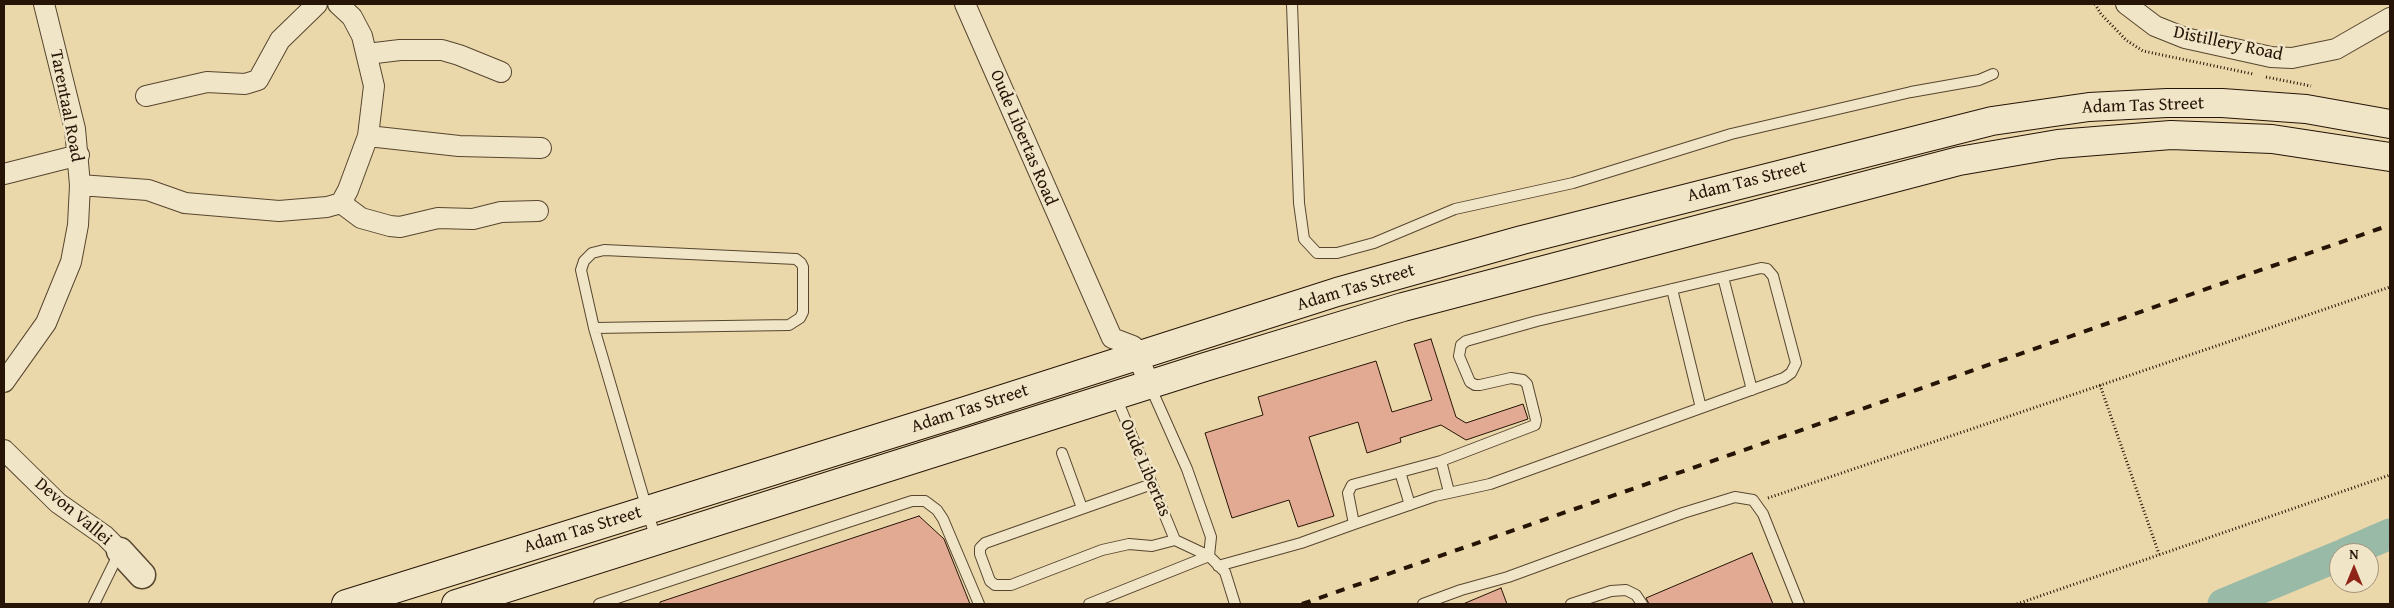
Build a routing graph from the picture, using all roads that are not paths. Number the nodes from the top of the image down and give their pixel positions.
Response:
1 (44, 4) edge
2 (316, 4) edge
3 (338, 4) edge
4 (965, 4) edge
5 (1292, 4) edge
6 (2126, 4) edge
7 (2390, 18) edge
8 (367, 54) junction
9 (501, 72) dead end
10 (1993, 74) dead end
11 (146, 96) dead end
12 (2390, 124) edge
13 (368, 136) junction
14 (541, 148) dead end
15 (79, 155) junction
16 (2390, 157) edge
17 (4, 174) edge
18 (80, 185) junction
19 (341, 203) junction
20 (538, 211) dead end
21 (1723, 277) junction
22 (1672, 289) junction
23 (594, 328) junction
24 (1112, 338) junction
25 (29, 349) junction
26 (1137, 355) junction
27 (4, 364) edge
28 (1105, 366) junction
29 (4, 382) edge
30 (1150, 385) junction
31 (1752, 390) junction
32 (1116, 397) junction
33 (1701, 408) junction
34 (4, 450) edge
35 (1062, 453) dead end
36 (1441, 461) junction
37 (1400, 472) junction
38 (1152, 484) junction
39 (1449, 492) junction
40 (1410, 505) junction
41 (1082, 508) junction
42 (647, 510) junction
43 (1354, 524) junction
44 (1175, 540) junction
45 (657, 541) junction
46 (120, 551) junction
47 (1209, 556) junction
48 (1218, 566) junction
49 (142, 575) dead end
50 (94, 604) edge
51 (346, 604) edge
52 (456, 604) edge
53 (599, 604) edge
54 (978, 604) edge
55 (1089, 604) edge
56 (1235, 604) edge
57 (1423, 604) edge
58 (1571, 604) edge
59 (1642, 604) edge
60 (1799, 604) edge

1 - 15 street, Tarentaal Road
2 - 11 street
3 - 8 street
4 - 24 street, Oude Libertas Road
5 - 10 lane
6 - 7 street, Distillery Road
8 - 9 street
8 - 13 street
12 - 26 main road, Adam Tas Street
13 - 14 street
13 - 19 street
15 - 17 street
15 - 18 street, Tarentaal Road
16 - 30 main road, Adam Tas Street
18 - 19 street
18 - 25 street, Tarentaal Road
19 - 20 street
21 - 22 lane
21 - 31 lane
21 - 31 lane
22 - 33 lane
22 - 36 lane
23 - 23 lane
23 - 42 lane
24 - 26 street
24 - 28 street
25 - 27 street
25 - 29 street, Tarentaal Road
26 - 28 main road, Adam Tas Street
26 - 30 street
28 - 32 street
28 - 42 main road, Adam Tas Street
30 - 32 main road, Adam Tas Street
30 - 47 lane
31 - 33 lane
32 - 38 lane, Oude Libertas
32 - 45 main road, Adam Tas Street
33 - 39 lane
34 - 46 street, Devon Vallei
35 - 41 lane
36 - 37 lane
36 - 39 lane
37 - 40 lane
37 - 43 lane
38 - 41 lane
38 - 44 lane, Oude Libertas
39 - 40 lane
40 - 43 lane
41 - 44 lane
42 - 45 lane
42 - 51 main road, Adam Tas Street
43 - 48 lane
44 - 47 lane
45 - 52 main road, Adam Tas Street
46 - 49 street, Devon Vallei
46 - 50 lane
47 - 48 lane
47 - 55 lane
48 - 56 lane
53 - 54 lane
57 - 60 lane
58 - 59 lane

